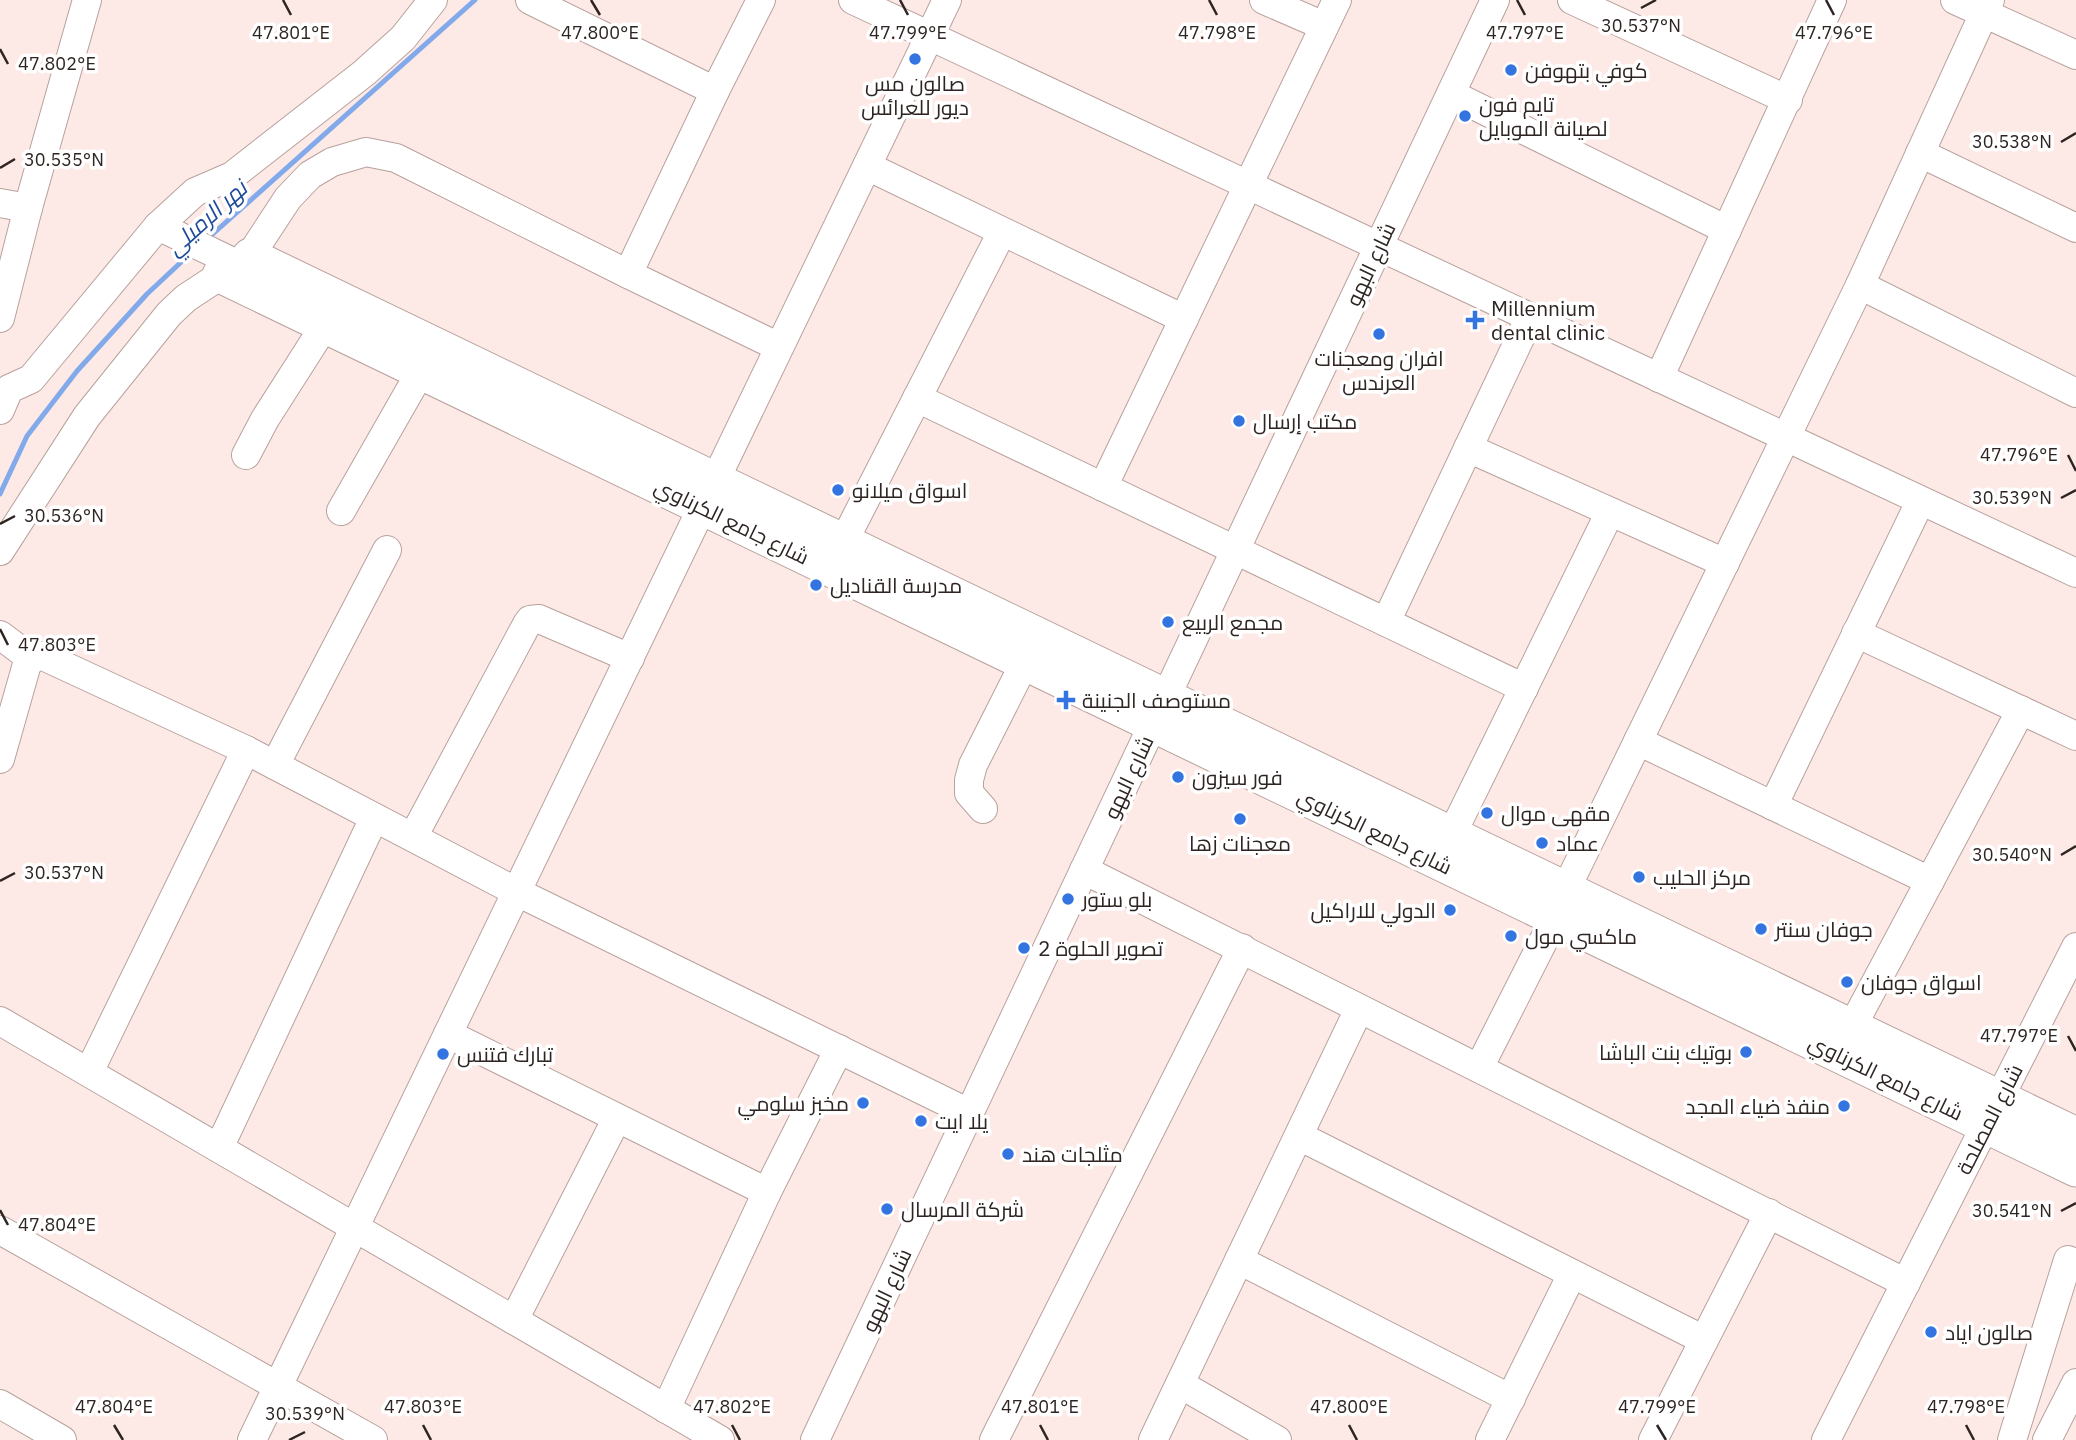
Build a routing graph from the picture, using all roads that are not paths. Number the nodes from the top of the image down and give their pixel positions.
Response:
1 (87, 0) edge
2 (433, 0) edge
3 (530, 0) edge
4 (761, 0) edge
5 (853, 0) edge
6 (947, 0) edge
7 (1264, 0) edge
8 (1337, 0) edge
9 (1495, 0) edge
10 (1572, 0) edge
11 (1832, 0) edge
12 (1955, 0) edge
13 (1987, 7) edge
14 (1324, 26) junction
15 (930, 36) junction
16 (2076, 55) edge
17 (715, 91) junction
18 (1451, 94) junction
19 (1788, 100) junction
20 (1920, 153) junction
21 (867, 166) junction
22 (1248, 185) junction
23 (0, 203) edge
24 (28, 208) junction
25 (158, 226) junction
26 (2076, 228) edge
27 (1727, 230) junction
28 (1002, 232) junction
29 (1379, 246) junction
30 (236, 265) junction
31 (628, 274) junction
32 (1860, 285) junction
33 (1530, 317) junction
34 (0, 318) edge
35 (1184, 319) junction
36 (325, 325) junction
37 (779, 347) junction
38 (421, 371) junction
39 (1659, 378) junction
40 (2076, 393) edge
41 (3, 394) edge
42 (917, 398) junction
43 (1787, 438) junction
44 (1468, 448) junction
45 (246, 454) dead end
46 (1103, 487) junction
47 (709, 493) junction
48 (1920, 502) junction
49 (341, 512) dead end
50 (1610, 512) junction
51 (844, 541) junction
52 (1235, 550) junction
53 (0, 551) edge
54 (387, 551) dead end
55 (1725, 563) junction
56 (2076, 573) edge
57 (1386, 622) junction
58 (1856, 633) junction
59 (0, 635) edge
60 (630, 658) junction
61 (32, 659) junction
62 (1025, 662) junction
63 (1524, 688) junction
64 (1159, 710) junction
65 (2021, 710) junction
66 (2076, 736) edge
67 (1638, 741) junction
68 (246, 750) junction
69 (0, 760) edge
70 (275, 765) junction
71 (1773, 806) junction
72 (983, 809) dead end
73 (374, 818) junction
74 (1452, 834) junction
75 (413, 837) junction
76 (1084, 870) junction
77 (1930, 881) junction
78 (517, 892) junction
79 (1560, 904) junction
80 (2076, 947) edge
81 (1242, 948) junction
82 (2069, 978) edge
83 (1359, 1009) junction
84 (0, 1021) edge
85 (1852, 1027) junction
86 (448, 1034) junction
87 (839, 1049) junction
88 (1479, 1068) junction
89 (89, 1072) junction
90 (1993, 1112) junction
91 (969, 1113) junction
92 (617, 1118) junction
93 (2076, 1135) edge
94 (1299, 1136) junction
95 (219, 1148) junction
96 (2076, 1169) edge
97 (767, 1192) junction
98 (1769, 1213) junction
99 (355, 1227) junction
100 (0, 1230) edge
101 (1239, 1260) junction
102 (2076, 1264) edge
103 (1572, 1274) junction
104 (1906, 1283) junction
105 (514, 1320) junction
106 (1704, 1340) junction
107 (2076, 1383) edge
108 (1180, 1384) junction
109 (278, 1387) junction
110 (1510, 1399) junction
111 (0, 1404) edge
112 (666, 1409) junction
113 (1002, 1437) edge
114 (62, 1440) edge
115 (253, 1440) edge
116 (373, 1440) edge
117 (720, 1440) edge
118 (815, 1440) edge
119 (1153, 1440) edge
120 (1278, 1440) edge
121 (1490, 1440) edge
122 (1653, 1440) edge
123 (1826, 1440) edge
124 (2012, 1440) edge
125 (2047, 1440) edge

1 - 24 street
2 - 25 street
3 - 17 street
4 - 17 street
5 - 15 street
6 - 15 street
7 - 14 street
8 - 14 street
9 - 18 street, شارع البهو
10 - 19 street
11 - 19 street
12 - 13 street
13 - 16 street
13 - 20 street
14 - 22 street
15 - 21 street
15 - 22 street
17 - 31 street
18 - 27 street
18 - 29 street, شارع البهو
19 - 27 street
20 - 26 street
20 - 32 street
21 - 28 street
21 - 37 street
22 - 29 street
22 - 35 street
23 - 24 street
24 - 34 street
25 - 30 street
25 - 41 street
27 - 39 street
28 - 35 street
28 - 42 street
29 - 33 street
29 - 52 street, شارع البهو
30 - 31 street
30 - 36 main road, شارع جامع الكرناوي
30 - 47 main road, شارع جامع الكرناوي
30 - 53 street
31 - 37 street
32 - 40 street
32 - 43 street
33 - 39 street
33 - 44 street
35 - 46 street
36 - 38 main road, شارع جامع الكرناوي
36 - 45 street
37 - 47 street
38 - 47 main road, شارع جامع الكرناوي
38 - 49 street
39 - 43 street
42 - 46 street
42 - 51 street
43 - 48 street
43 - 55 street
44 - 50 street
44 - 57 street
46 - 52 street
47 - 51 main road, شارع جامع الكرناوي
47 - 60 street
47 - 62 main road, شارع جامع الكرناوي
48 - 56 street
48 - 58 street
50 - 55 street
50 - 63 street
51 - 64 main road, شارع جامع الكرناوي
52 - 57 street
52 - 64 street, شارع البهو
54 - 70 street
55 - 67 street
57 - 63 street
58 - 65 street
58 - 71 street
59 - 61 street
60 - 75 street
60 - 78 street
61 - 68 street
61 - 69 street
62 - 64 main road, شارع جامع الكرناوي
62 - 72 street
63 - 74 street
64 - 74 main road, شارع جامع الكرناوي
64 - 76 street, شارع البهو
64 - 79 main road, شارع جامع الكرناوي
65 - 66 street
65 - 77 street
67 - 71 street
67 - 79 street
68 - 70 street
68 - 89 street
70 - 73 street
71 - 77 street
73 - 75 street
73 - 95 street
74 - 79 main road, شارع جامع الكرناوي
75 - 78 street
76 - 81 street
76 - 91 street, شارع البهو
77 - 85 street
78 - 86 street
78 - 87 street
79 - 85 main road, شارع جامع الكرناوي
79 - 88 street
79 - 90 main road, شارع جامع الكرناوي
80 - 82 street, شارع المصلحة
81 - 83 street
81 - 113 street
82 - 90 street, شارع المصلحة
83 - 88 street
83 - 94 street
84 - 89 street
85 - 90 main road, شارع جامع الكرناوي
86 - 92 street
86 - 99 street
87 - 91 street
87 - 97 street
88 - 98 street
89 - 95 street
90 - 93 main road, شارع جامع الكرناوي
90 - 96 main road, شارع جامع الكرناوي
90 - 104 street, شارع المصلحة
91 - 118 street, شارع البهو
92 - 97 street
92 - 105 street
94 - 101 street
94 - 103 street
95 - 99 street
97 - 112 street
98 - 104 street
98 - 106 street
99 - 105 street
99 - 109 street
100 - 109 street
101 - 108 street
101 - 110 street
102 - 124 street
103 - 106 street
103 - 110 street
104 - 123 street, شارع المصلحة
105 - 112 street
106 - 122 street
107 - 125 street
108 - 119 street
108 - 120 street
109 - 115 street
109 - 116 street
110 - 121 street
111 - 114 street
112 - 117 street

